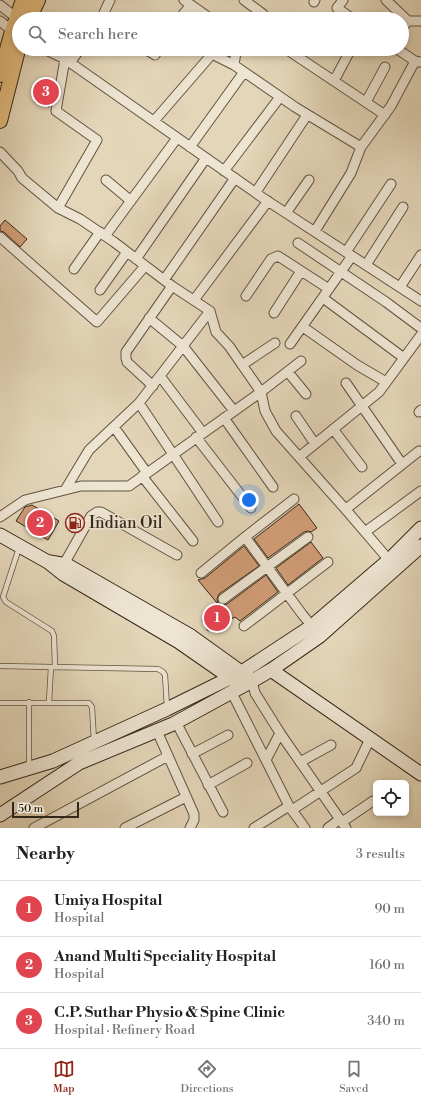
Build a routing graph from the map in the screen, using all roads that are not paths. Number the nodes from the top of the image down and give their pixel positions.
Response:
1 (24, 0) edge
2 (38, 0) edge
3 (110, 0) edge
4 (244, 0) edge
5 (343, 0) edge
6 (386, 0) edge
7 (187, 2) edge
8 (0, 5) edge
9 (22, 12) edge
10 (29, 12) edge
11 (104, 12) edge
12 (182, 12) edge
13 (201, 12) edge
14 (260, 12) edge
15 (343, 12) edge
16 (395, 12) edge
17 (12, 18) edge
18 (0, 21) edge
19 (421, 21) edge
20 (12, 24) edge
21 (409, 24) edge
22 (12, 43) edge
23 (16, 56) edge
24 (58, 56) edge
25 (73, 56) edge
26 (210, 56) edge
27 (216, 56) edge
28 (235, 56) edge
29 (296, 56) edge
30 (347, 56) edge
31 (409, 56) edge
32 (68, 61) junction
33 (418, 61) edge
34 (234, 65) junction
35 (386, 67) dead end
36 (244, 72) junction
37 (0, 75) edge
38 (334, 81) junction
39 (280, 97) junction
40 (366, 102) junction
41 (307, 115) junction
42 (385, 115) junction
43 (0, 121) edge
44 (154, 121) junction
45 (177, 138) junction
46 (190, 147) junction
47 (361, 148) junction
48 (0, 152) edge
49 (206, 158) junction
50 (224, 171) junction
51 (235, 178) junction
52 (106, 180) dead end
53 (309, 180) dead end
54 (391, 184) dead end
55 (256, 192) junction
56 (131, 201) junction
57 (268, 201) junction
58 (403, 207) dead end
59 (58, 208) junction
60 (286, 213) junction
61 (315, 232) junction
62 (102, 234) junction
63 (0, 237) edge
64 (298, 243) dead end
65 (127, 252) junction
66 (349, 254) junction
67 (421, 255) edge
68 (136, 259) junction
69 (366, 265) junction
70 (145, 266) junction
71 (74, 269) dead end
72 (301, 271) junction
73 (341, 272) junction
74 (164, 280) junction
75 (172, 286) junction
76 (400, 287) junction
77 (329, 289) junction
78 (100, 290) dead end
79 (246, 296) dead end
80 (323, 298) junction
81 (420, 298) edge
82 (194, 300) junction
83 (210, 311) junction
84 (274, 313) dead end
85 (150, 318) junction
86 (303, 327) junction
87 (421, 328) edge
88 (421, 335) edge
89 (275, 343) dead end
90 (290, 344) dead end
91 (184, 346) junction
92 (404, 358) junction
93 (301, 361) dead end
94 (242, 365) junction
95 (288, 372) junction
96 (160, 376) junction
97 (386, 382) junction
98 (346, 383) dead end
99 (153, 386) junction
100 (261, 392) junction
101 (306, 394) dead end
102 (139, 403) junction
103 (362, 405) junction
104 (234, 411) junction
105 (296, 416) dead end
106 (224, 418) junction
107 (114, 426) junction
108 (332, 429) junction
109 (199, 435) junction
110 (315, 444) junction
111 (419, 451) dead end
112 (172, 454) junction
113 (299, 456) junction
114 (402, 464) junction
115 (362, 467) dead end
116 (145, 475) junction
117 (273, 486) dead end
118 (65, 490) junction
119 (421, 491) edge
120 (294, 499) dead end
121 (251, 508) dead end
122 (346, 509) junction
123 (0, 517) edge
124 (218, 522) dead end
125 (421, 528) edge
126 (365, 532) junction
127 (0, 535) edge
128 (308, 537) dead end
129 (245, 538) junction
130 (193, 541) dead end
131 (418, 546) edge
132 (20, 547) junction
133 (177, 555) dead end
134 (389, 560) junction
135 (48, 562) junction
136 (328, 562) dead end
137 (64, 564) junction
138 (266, 567) junction
139 (202, 573) dead end
140 (286, 594) junction
141 (223, 599) dead end
142 (244, 626) dead end
143 (316, 631) junction
144 (0, 666) edge
145 (53, 667) junction
146 (271, 670) junction
147 (237, 675) junction
148 (245, 688) junction
149 (29, 702) junction
150 (49, 702) junction
151 (0, 703) edge
152 (167, 709) junction
153 (176, 722) junction
154 (157, 731) junction
155 (280, 733) junction
156 (228, 735) dead end
157 (370, 740) junction
158 (94, 742) junction
159 (331, 745) dead end
160 (192, 754) junction
161 (168, 756) junction
162 (266, 760) junction
163 (300, 762) junction
164 (247, 763) dead end
165 (29, 768) junction
166 (421, 774) edge
167 (0, 777) edge
168 (208, 785) junction
169 (321, 792) junction
170 (186, 797) junction
171 (373, 801) dead end
172 (291, 808) junction
173 (223, 812) dead end
174 (0, 815) edge
175 (342, 823) edge
176 (138, 824) edge
177 (259, 827) edge
178 (34, 828) edge
179 (125, 828) edge
180 (190, 828) edge
181 (304, 828) edge
182 (328, 828) edge

1 - 9 main road
2 - 10 main road
3 - 11 street
4 - 14 street
5 - 15 street
6 - 16 street
7 - 12 street
7 - 13 street
8 - 17 street
18 - 20 street
19 - 21 street
22 - 37 main road
23 - 43 main road
24 - 32 street
25 - 32 street
26 - 44 street
27 - 34 street
28 - 34 street
29 - 38 street
30 - 38 street
31 - 33 street
32 - 44 street
32 - 59 street
33 - 42 street
34 - 36 street
35 - 40 street
36 - 39 street
36 - 46 street
38 - 40 street
39 - 41 street
39 - 50 street
40 - 42 street
41 - 47 street
41 - 55 street
42 - 47 street
44 - 45 street
45 - 46 street
45 - 56 street
46 - 49 street
47 - 61 street
48 - 59 street
49 - 50 street
49 - 68 street
50 - 51 street
51 - 55 street
51 - 74 street
52 - 56 street
53 - 60 street
54 - 66 street
55 - 57 street
56 - 62 street
57 - 60 street
57 - 82 street
58 - 69 street
59 - 62 street
60 - 61 street
61 - 66 street
62 - 65 street
62 - 71 street
63 - 70 street
64 - 73 street
65 - 68 street
65 - 78 street
66 - 69 street
66 - 73 street
67 - 76 street
68 - 70 street
69 - 76 street
70 - 74 street
72 - 77 street
72 - 79 street
72 - 84 street
73 - 77 street
73 - 87 street
74 - 75 street
75 - 82 street
75 - 85 street
76 - 81 street
77 - 80 street
80 - 86 street
80 - 92 street
82 - 83 street
83 - 91 street
83 - 94 street
85 - 91 street
85 - 99 street
86 - 90 street
86 - 97 street
88 - 92 street
89 - 94 street
91 - 96 street
91 - 104 street
92 - 97 street
93 - 95 street
94 - 100 street
95 - 100 street
95 - 101 street
96 - 99 street
96 - 109 street
97 - 103 street
98 - 103 street
99 - 102 street
100 - 104 street
100 - 113 street
102 - 107 street
102 - 112 street
103 - 108 street
103 - 114 street
104 - 106 street
105 - 110 street
106 - 109 street
106 - 117 street
107 - 116 street
107 - 118 street
108 - 110 street
108 - 115 street
109 - 112 street
109 - 121 street
110 - 113 street
111 - 114 street
112 - 116 street
112 - 124 street
113 - 122 street
114 - 122 street
116 - 118 street
116 - 130 street
118 - 123 street
119 - 126 street
120 - 129 street
122 - 126 street
125 - 131 street
126 - 134 street
127 - 132 street
128 - 138 street
129 - 138 street
129 - 139 street
131 - 134 street
131 - 143 street
132 - 135 street
132 - 145 lane
133 - 137 street
134 - 143 street
135 - 137 street
135 - 147 street
136 - 140 street
137 - 147 street
138 - 140 street
138 - 141 street
140 - 142 street
140 - 143 street
143 - 146 street
143 - 147 street
144 - 145 lane
145 - 150 lane
145 - 152 lane
146 - 148 street
146 - 157 street
147 - 148 street
147 - 152 street
148 - 153 street
148 - 155 street
148 - 162 street
149 - 150 lane
149 - 151 lane
149 - 165 lane
150 - 158 lane
152 - 158 street
153 - 154 street
153 - 160 street
154 - 161 street
154 - 174 street
155 - 162 street
155 - 163 street
156 - 160 street
157 - 166 street
157 - 169 street
158 - 165 street
159 - 163 street
160 - 168 street
161 - 170 street
161 - 178 street
162 - 172 street
163 - 169 street
164 - 168 street
165 - 167 street
168 - 173 street
169 - 172 street
169 - 175 street
170 - 176 street
170 - 180 street
171 - 175 street
172 - 177 street
172 - 181 street
175 - 182 street
176 - 179 street

